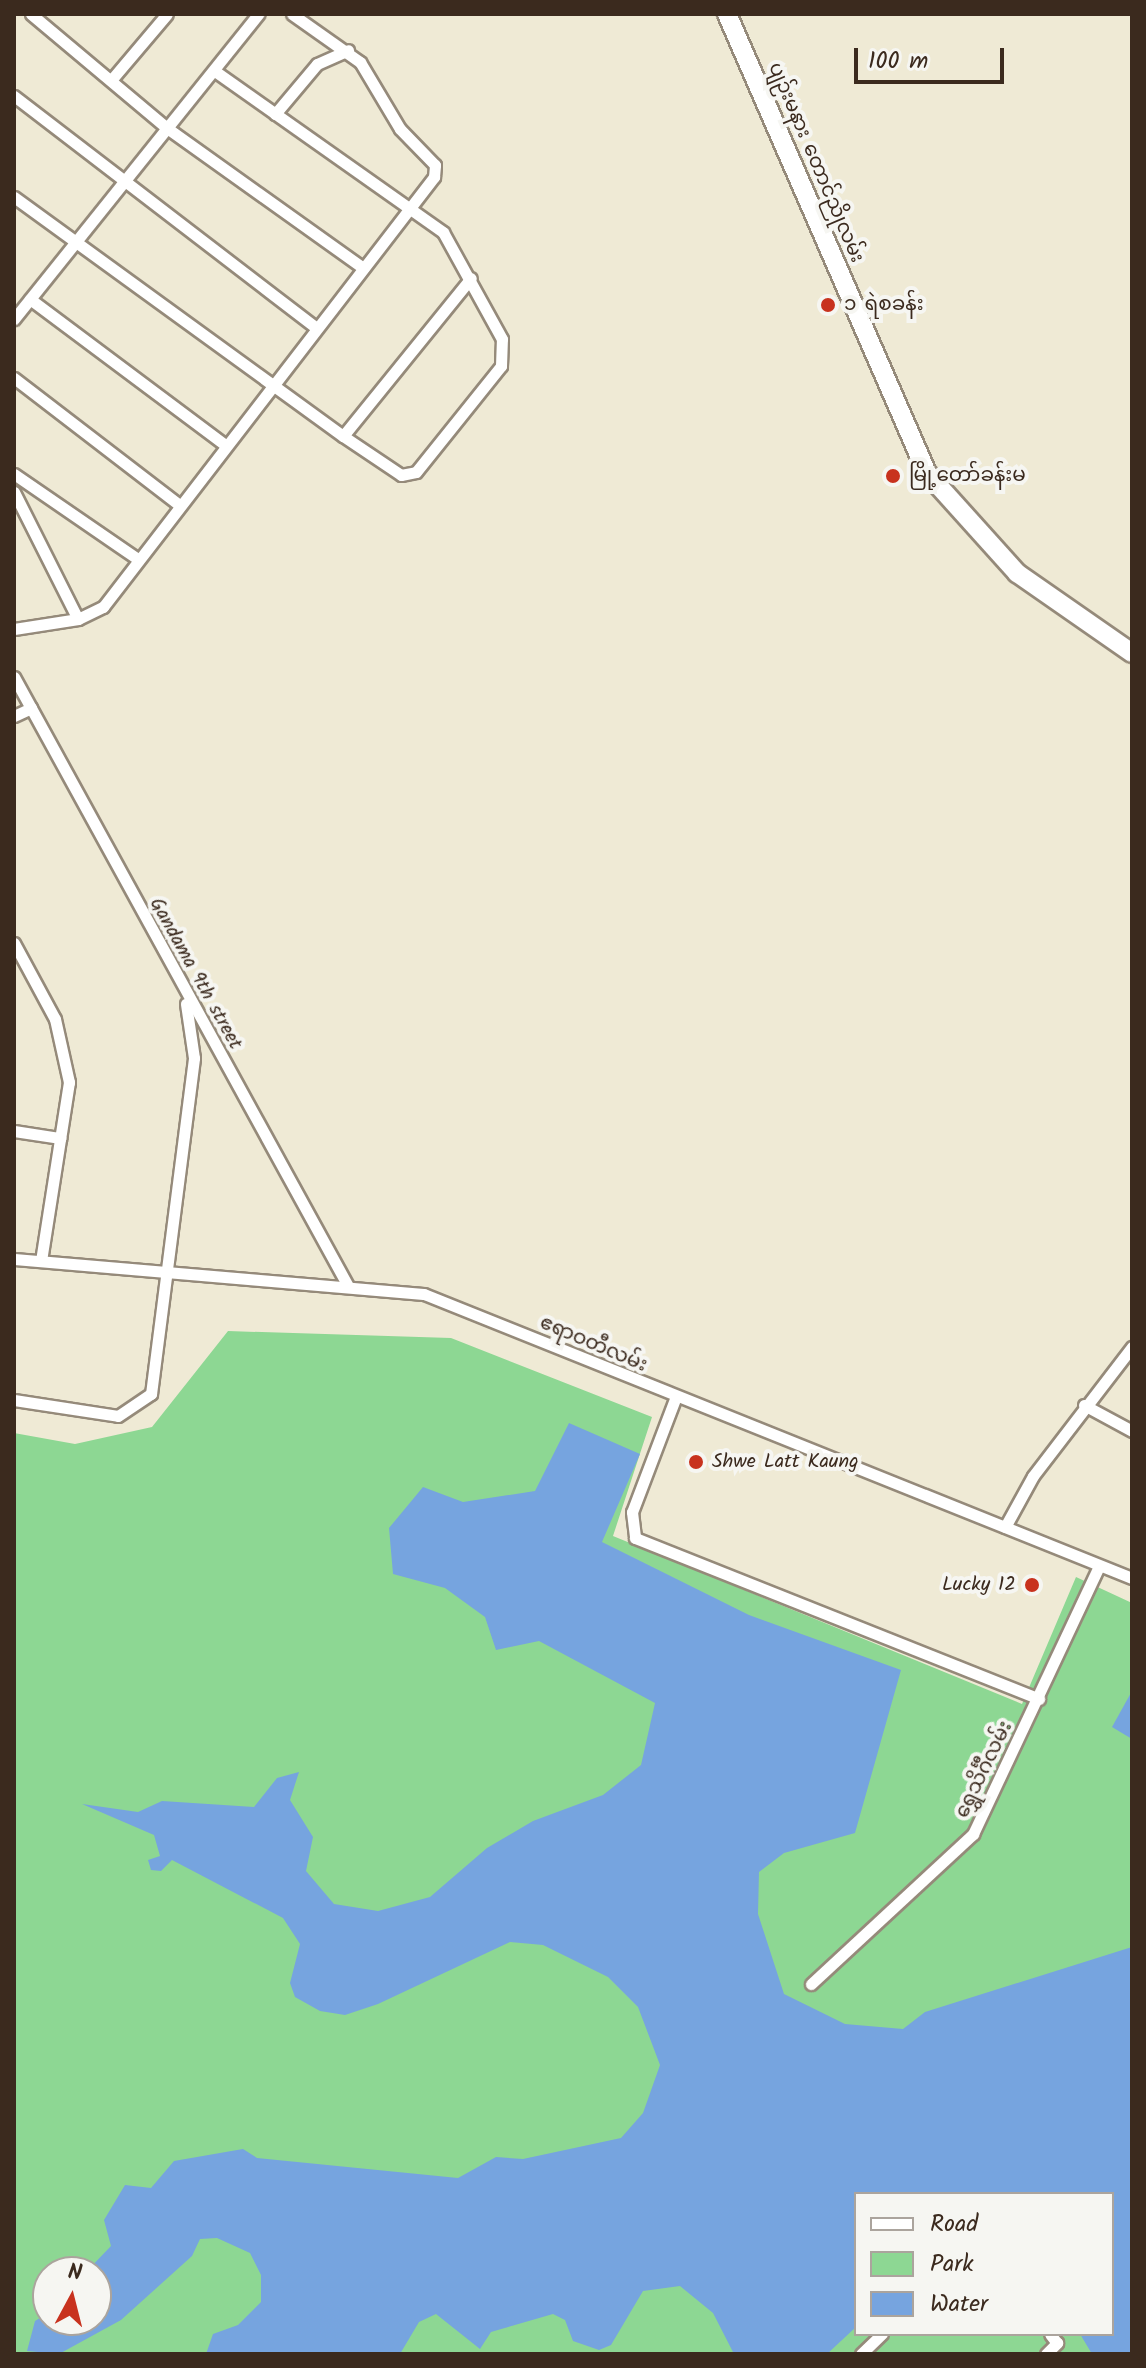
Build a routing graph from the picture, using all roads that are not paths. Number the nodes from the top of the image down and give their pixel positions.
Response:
1 (31, 14) edge
2 (167, 14) edge
3 (258, 14) edge
4 (292, 14) edge
5 (727, 14) edge
6 (348, 50) junction
7 (215, 71) junction
8 (112, 79) junction
9 (14, 96) edge
10 (275, 114) junction
11 (167, 128) junction
12 (120, 183) junction
13 (15, 200) edge
14 (409, 209) junction
15 (73, 242) junction
16 (363, 268) junction
17 (471, 278) junction
18 (30, 299) junction
19 (14, 319) edge
20 (315, 327) junction
21 (14, 378) edge
22 (270, 385) junction
23 (343, 436) junction
24 (225, 445) junction
25 (14, 474) edge
26 (14, 492) edge
27 (178, 504) junction
28 (136, 558) junction
29 (78, 619) junction
30 (14, 629) edge
31 (1132, 653) edge
32 (14, 677) edge
33 (31, 708) junction
34 (14, 716) edge
35 (14, 943) edge
36 (184, 992) junction
37 (14, 1131) edge
38 (60, 1138) junction
39 (14, 1259) edge
40 (41, 1261) junction
41 (170, 1271) junction
42 (348, 1286) junction
43 (1132, 1347) edge
44 (675, 1399) junction
45 (14, 1400) edge
46 (1084, 1405) junction
47 (1132, 1431) edge
48 (1005, 1527) junction
49 (1099, 1566) junction
50 (1132, 1578) edge
51 (1039, 1699) junction
52 (811, 1984) dead end
53 (880, 2336) edge
54 (1052, 2336) edge
55 (861, 2354) edge
56 (1046, 2354) edge

1 - 8 street
2 - 8 street
3 - 7 street
4 - 6 street
5 - 31 main road, ပျဉ်းမနား တောင်ညိုလမ်း
6 - 10 street
6 - 14 street
7 - 10 street
7 - 11 street
8 - 11 street
9 - 12 street
10 - 14 street
11 - 12 street
11 - 16 street
12 - 15 street
12 - 20 street
13 - 15 street
14 - 16 street
14 - 17 street
15 - 18 street
15 - 22 street
16 - 20 street
17 - 23 street
17 - 23 street
18 - 19 street
18 - 24 street
20 - 22 street
21 - 27 street
22 - 23 street
22 - 24 street
24 - 27 street
25 - 28 street
26 - 29 street
27 - 28 street
28 - 29 street
29 - 30 street
32 - 33 street, Gandama 9th street
33 - 34 street
33 - 36 street, Gandama 9th street
35 - 38 street
36 - 41 street
36 - 42 street, Gandama 9th street
37 - 38 street
38 - 40 street
39 - 40 street, ဧရာဝတီလမ်း
40 - 41 street, ဧရာဝတီလမ်း
41 - 42 street, ဧရာဝတီလမ်း
41 - 45 street
42 - 44 street, ဧရာဝတီလမ်း
43 - 46 street
44 - 48 street, ဧရာဝတီလမ်း
44 - 51 street
46 - 47 street
46 - 48 street
48 - 49 street, ဧရာဝတီလမ်း
49 - 50 street, ဧရာဝတီလမ်း
49 - 51 street, ရွှေသိင်္ဂီလမ်း
51 - 52 street, ရွှေသိင်္ဂီလမ်း
53 - 55 street
54 - 56 street

